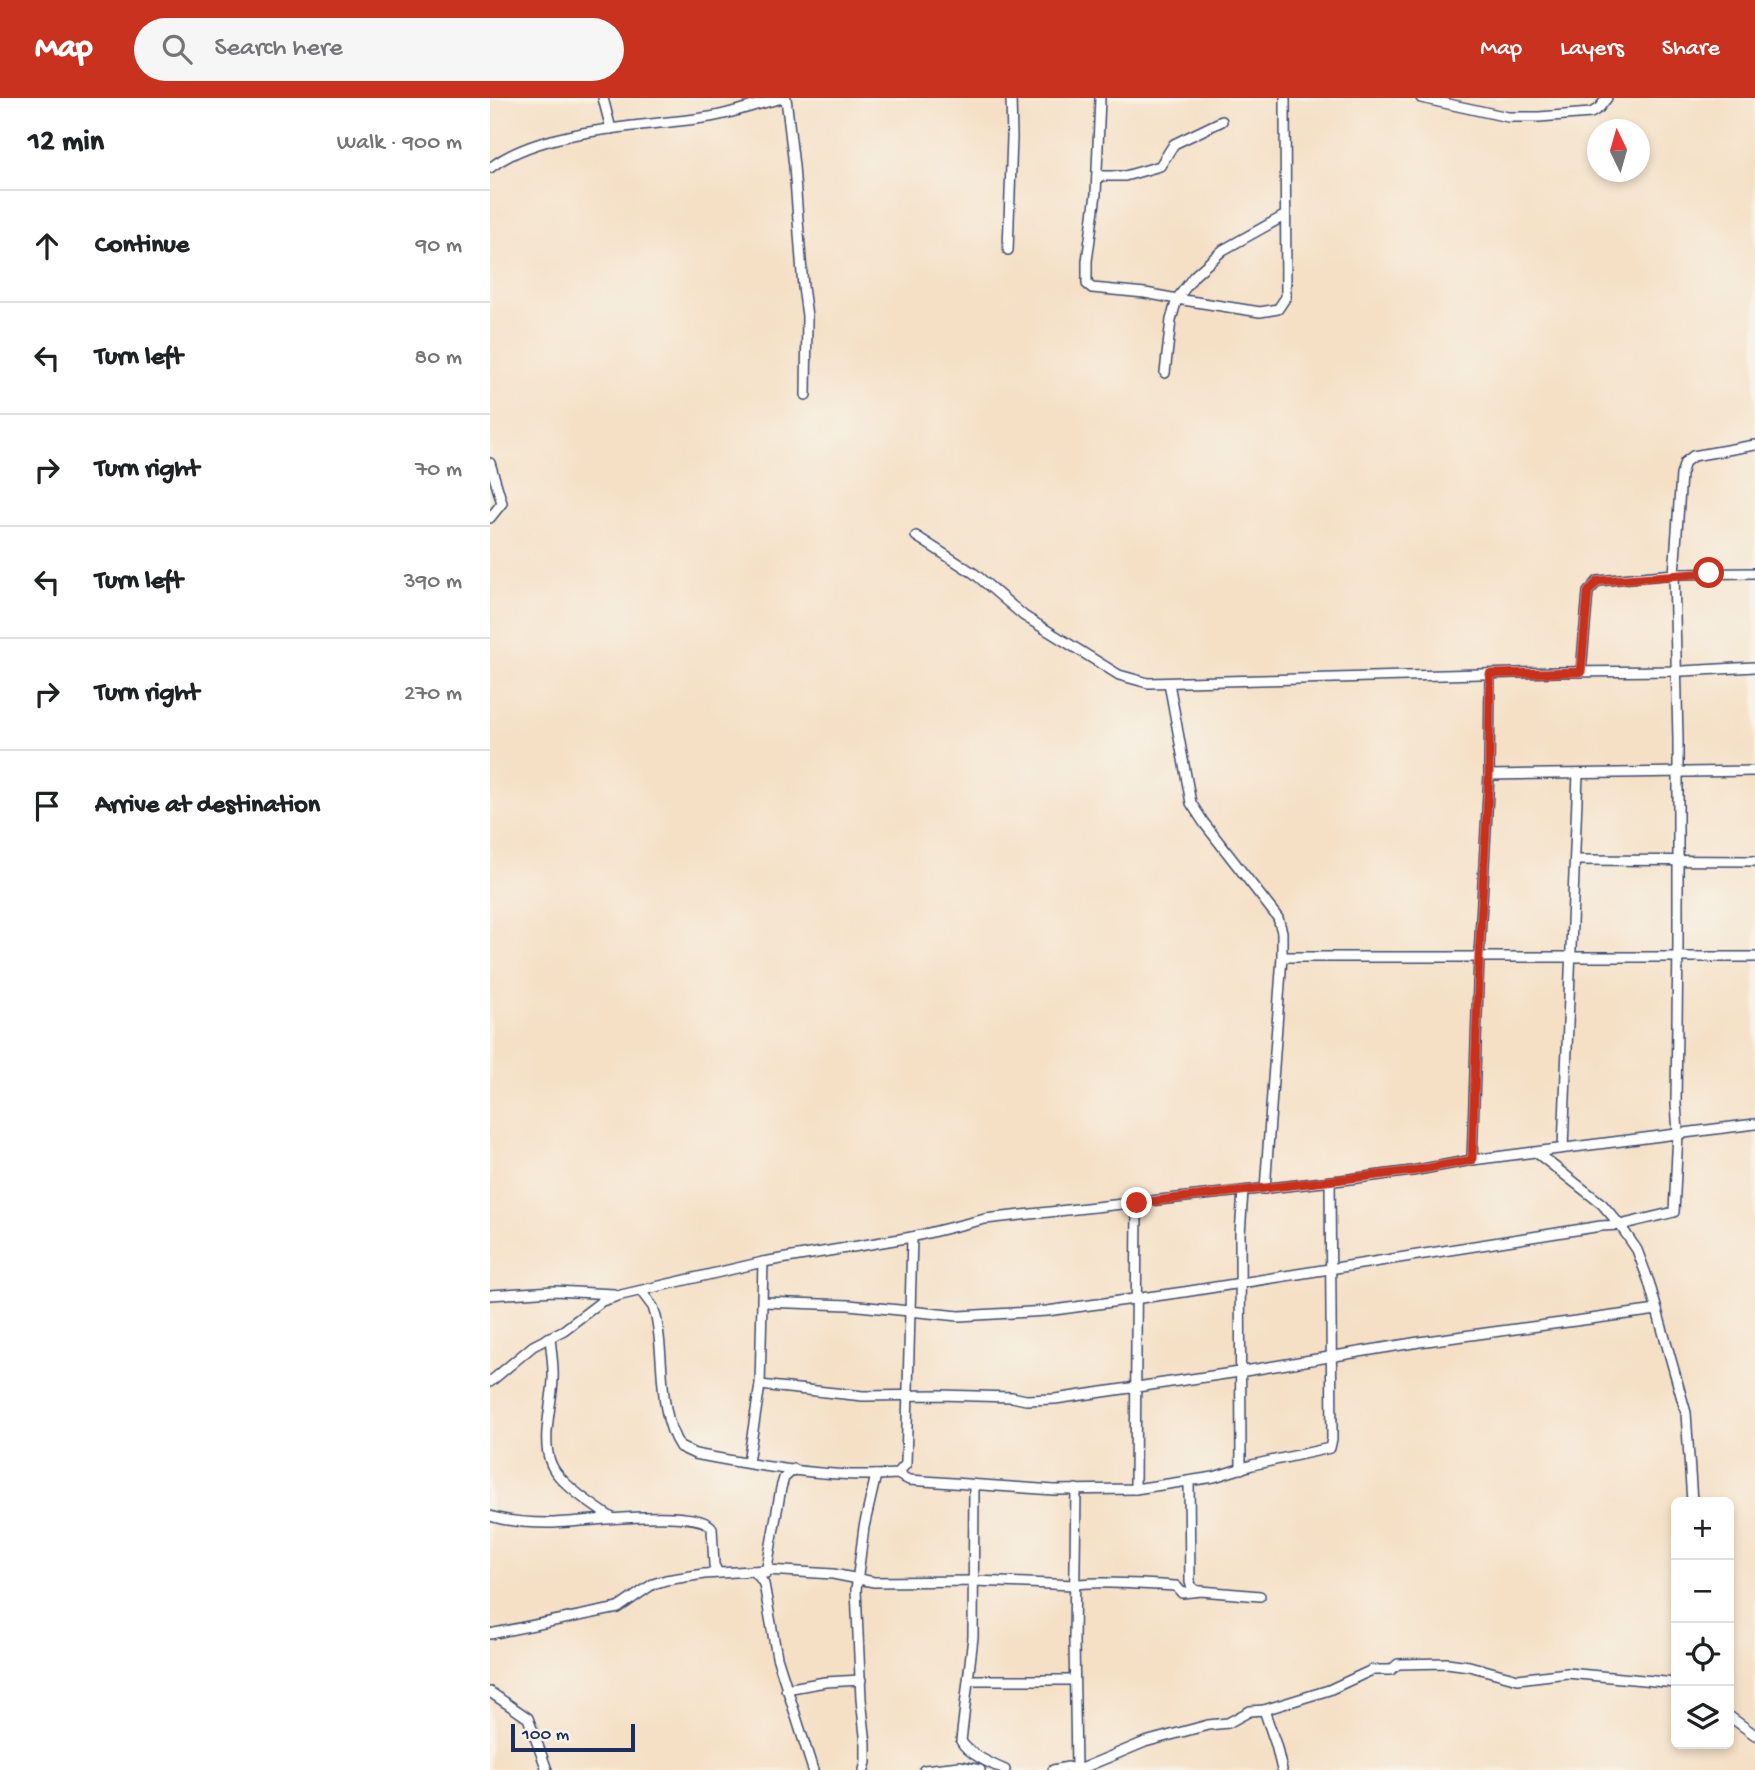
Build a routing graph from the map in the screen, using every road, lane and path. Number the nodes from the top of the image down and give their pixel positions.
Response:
1 (603, 98) edge
2 (784, 98) edge
3 (1010, 98) edge
4 (1100, 98) edge
5 (1285, 98) edge
6 (1421, 98) edge
7 (1607, 98) edge
8 (747, 102) edge
9 (1222, 121) dead end
10 (611, 129) junction
11 (491, 165) edge
12 (1097, 176) junction
13 (1284, 216) junction
14 (1008, 250) dead end
15 (1177, 299) junction
16 (1165, 373) dead end
17 (806, 394) dead end
18 (1755, 445) edge
19 (490, 463) edge
20 (490, 518) edge
21 (916, 536) dead end
22 (1755, 573) edge
23 (1674, 574) junction
24 (1755, 667) edge
25 (1581, 672) junction
26 (1676, 672) junction
27 (1490, 674) junction
28 (1169, 683) junction
29 (1755, 771) edge
30 (1677, 772) junction
31 (1578, 774) junction
32 (1489, 775) junction
33 (1575, 860) junction
34 (1755, 861) edge
35 (1678, 862) junction
36 (1479, 956) junction
37 (1678, 956) junction
38 (1282, 957) junction
39 (1755, 957) edge
40 (1570, 958) junction
41 (1755, 1124) edge
42 (1678, 1133) junction
43 (1563, 1148) junction
44 (1537, 1153) junction
45 (1472, 1160) junction
46 (1330, 1181) junction
47 (1265, 1189) junction
48 (1243, 1191) junction
49 (1137, 1203) junction
50 (1620, 1225) junction
51 (912, 1237) junction
52 (763, 1262) junction
53 (1332, 1267) junction
54 (1242, 1281) junction
55 (641, 1291) junction
56 (490, 1295) edge
57 (621, 1295) junction
58 (1137, 1298) junction
59 (763, 1302) junction
60 (1657, 1310) junction
61 (909, 1312) junction
62 (550, 1337) junction
63 (1330, 1358) junction
64 (1240, 1372) junction
65 (490, 1382) edge
66 (760, 1385) junction
67 (1136, 1388) junction
68 (907, 1396) junction
69 (748, 1462) junction
70 (794, 1469) junction
71 (1241, 1469) junction
72 (897, 1474) junction
73 (876, 1475) junction
74 (1189, 1481) junction
75 (974, 1485) junction
76 (1076, 1489) junction
77 (1135, 1489) junction
78 (1692, 1497) edge
79 (490, 1517) edge
80 (612, 1518) junction
81 (767, 1570) junction
82 (751, 1571) junction
83 (718, 1573) junction
84 (858, 1579) junction
85 (974, 1581) junction
86 (764, 1584) junction
87 (1075, 1585) junction
88 (1198, 1591) junction
89 (1261, 1596) dead end
90 (490, 1634) edge
91 (861, 1680) junction
92 (969, 1680) junction
93 (1074, 1680) junction
94 (1671, 1683) edge
95 (786, 1689) junction
96 (490, 1692) edge
97 (1264, 1710) junction
98 (1734, 1720) edge
99 (1755, 1735) edge
100 (547, 1770) edge
101 (813, 1770) edge
102 (864, 1770) edge
103 (924, 1770) edge
104 (980, 1770) edge
105 (1004, 1770) edge
106 (1053, 1770) edge
107 (1076, 1770) edge
108 (1282, 1770) edge

1 - 10 street
2 - 8 street
2 - 17 street
3 - 14 street
4 - 12 street
5 - 13 street
6 - 7 street
8 - 10 street
9 - 12 street
10 - 11 street
12 - 15 street
13 - 15 street
13 - 15 street
15 - 16 street
18 - 23 street
19 - 20 street
21 - 28 street
22 - 23 street
23 - 25 street
23 - 26 street
24 - 26 street
25 - 26 street
25 - 27 street
26 - 30 street
27 - 28 street
27 - 32 street
28 - 38 street
29 - 30 street
30 - 31 street
30 - 35 street
31 - 32 street
31 - 33 street
32 - 36 street
33 - 35 street
33 - 40 street
34 - 35 street
35 - 37 street
36 - 38 street
36 - 40 street
36 - 45 street
37 - 39 street
37 - 40 street
37 - 42 street
38 - 47 street
40 - 43 street
41 - 42 street
42 - 43 street
42 - 50 street
43 - 44 street
44 - 45 street
44 - 50 street
45 - 46 street
46 - 47 street
46 - 53 street
47 - 48 street
48 - 49 street
48 - 54 street
49 - 51 street
49 - 58 street
50 - 53 street
50 - 60 street
51 - 52 street
51 - 61 street
52 - 55 street
52 - 59 street
53 - 54 street
53 - 63 street
54 - 58 street
54 - 64 street
55 - 57 street
55 - 69 street
56 - 57 street
57 - 62 street
58 - 61 street
58 - 67 street
59 - 61 street
59 - 66 street
60 - 63 street
60 - 78 street
61 - 68 street
62 - 65 street
62 - 80 street
63 - 64 street
63 - 71 street
64 - 67 street
64 - 71 street
66 - 68 street
66 - 69 street
67 - 68 street
67 - 77 street
68 - 72 street
69 - 70 street
70 - 73 street
70 - 81 street
71 - 74 street
72 - 73 street
72 - 75 street
73 - 84 street
74 - 77 street
74 - 88 street
75 - 76 street
75 - 85 street
76 - 77 street
76 - 87 street
79 - 80 street
80 - 83 street
81 - 82 street
81 - 84 street
81 - 86 street
82 - 83 street
82 - 86 street
83 - 90 street
84 - 85 street
84 - 91 street
85 - 87 street
85 - 92 street
86 - 95 street
87 - 88 street
87 - 93 street
88 - 89 street
91 - 95 street
91 - 102 street
92 - 93 street
92 - 105 street
93 - 107 street
94 - 97 street
95 - 101 street
96 - 100 street
97 - 107 street
97 - 108 street
98 - 99 street
103 - 104 street
106 - 107 street

